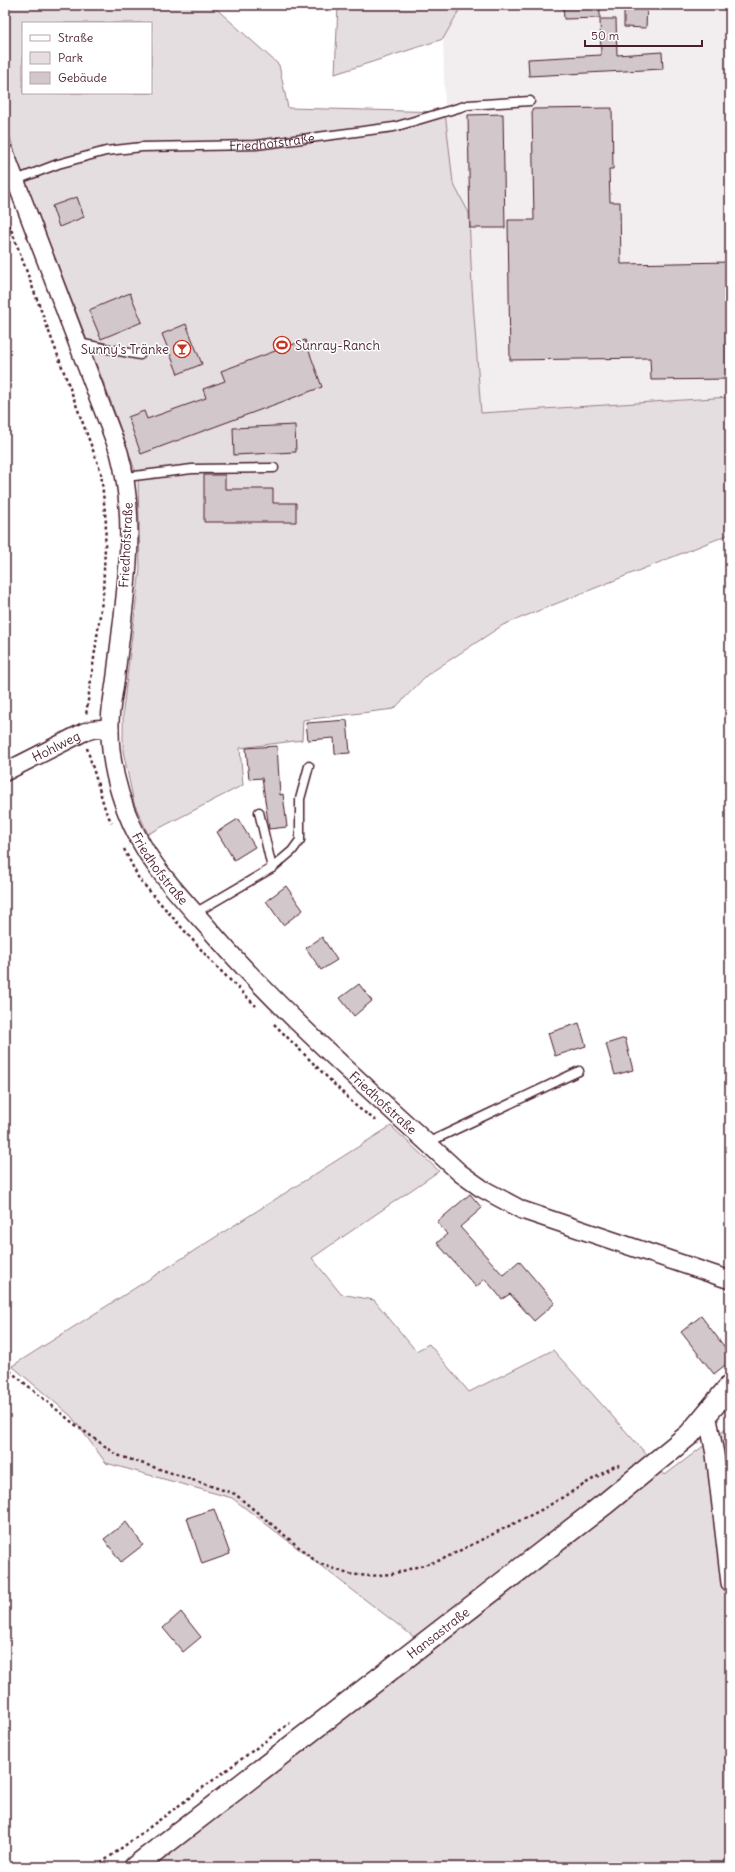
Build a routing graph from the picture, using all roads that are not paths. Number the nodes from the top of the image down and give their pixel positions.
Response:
1 (530, 102) dead end
2 (5, 153) edge
3 (16, 180) junction
4 (78, 343) junction
5 (140, 355) dead end
6 (274, 468) dead end
7 (126, 477) junction
8 (110, 728) junction
9 (309, 766) dead end
10 (5, 772) edge
11 (259, 812) dead end
12 (272, 868) junction
13 (195, 913) junction
14 (579, 1071) dead end
15 (427, 1143) junction
16 (730, 1280) edge
17 (730, 1386) edge
18 (707, 1414) junction
19 (730, 1583) edge
20 (135, 1867) edge

1 - 3 lane, Friedhofstraße
2 - 3 street, Friedhofstraße
3 - 4 street, Friedhofstraße
4 - 5 lane
4 - 7 street, Friedhofstraße
6 - 7 lane
7 - 8 street, Friedhofstraße
8 - 10 street, Hohlweg
8 - 13 street, Friedhofstraße
9 - 12 lane
11 - 12 lane
12 - 13 lane
13 - 15 street, Friedhofstraße
14 - 15 lane
15 - 16 street, Friedhofstraße
17 - 18 street, Hansastraße
18 - 19 street
18 - 20 street, Hansastraße

